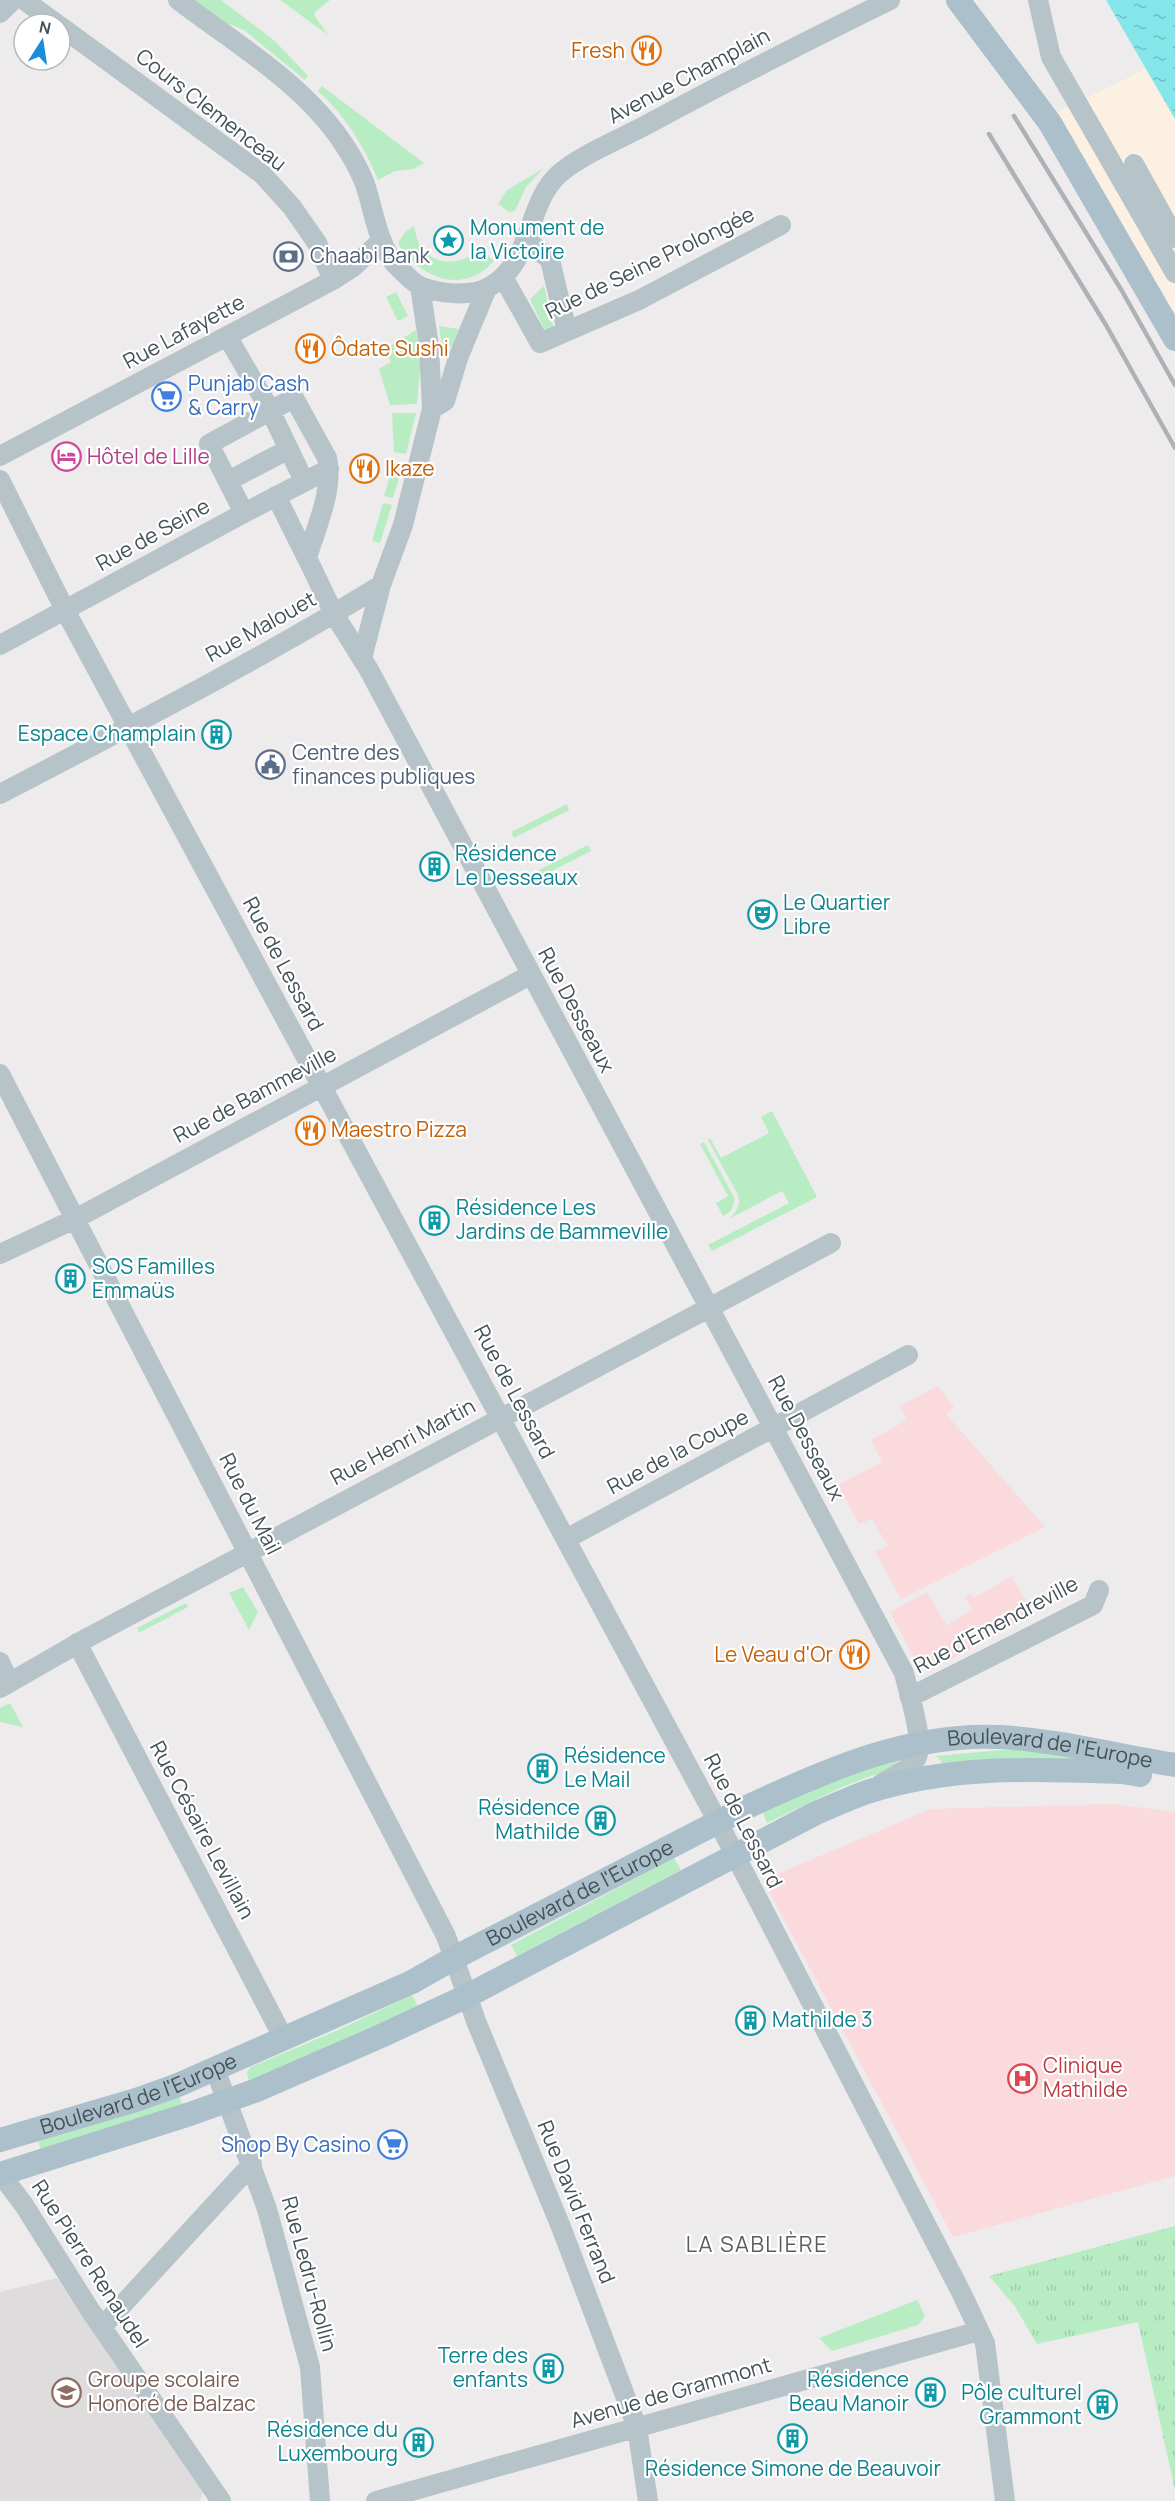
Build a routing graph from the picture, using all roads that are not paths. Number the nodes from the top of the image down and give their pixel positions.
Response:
1 (14, 0) edge
2 (24, 0) edge
3 (178, 0) edge
4 (890, 0) edge
5 (958, 0) edge
6 (1038, 0) edge
7 (41, 12) edge
8 (0, 13) edge
9 (72, 35) edge
10 (1134, 164) dead end
11 (781, 225) dead end
12 (1175, 237) edge
13 (382, 240) junction
14 (527, 240) junction
15 (1175, 273) edge
16 (333, 280) junction
17 (495, 283) junction
18 (420, 286) junction
19 (567, 331) junction
20 (227, 336) junction
21 (1175, 339) edge
22 (432, 409) junction
23 (270, 410) junction
24 (289, 449) junction
25 (0, 456) edge
26 (329, 469) junction
27 (0, 480) edge
28 (228, 481) junction
29 (304, 481) junction
30 (276, 496) junction
31 (244, 513) junction
32 (307, 558) junction
33 (381, 585) junction
34 (66, 610) junction
35 (334, 614) junction
36 (0, 645) edge
37 (362, 658) junction
38 (128, 727) junction
39 (0, 794) edge
40 (530, 975) junction
41 (0, 1074) edge
42 (322, 1086) junction
43 (75, 1219) junction
44 (831, 1243) dead end
45 (0, 1254) edge
46 (710, 1308) junction
47 (908, 1355) dead end
48 (500, 1418) junction
49 (773, 1428) junction
50 (566, 1539) junction
51 (248, 1552) junction
52 (1099, 1590) dead end
53 (77, 1643) junction
54 (0, 1662) edge
55 (5, 1686) edge
56 (909, 1695) junction
57 (919, 1742) junction
58 (1175, 1765) edge
59 (1175, 1780) edge
60 (867, 1792) junction
61 (718, 1822) junction
62 (736, 1855) junction
63 (454, 1958) junction
64 (467, 1996) junction
65 (285, 2039) junction
66 (215, 2069) junction
67 (228, 2100) junction
68 (0, 2140) edge
69 (252, 2164) junction
70 (0, 2173) edge
71 (102, 2327) junction
72 (979, 2331) junction
73 (637, 2427) junction
74 (441, 2492) edge
75 (221, 2501) edge
76 (320, 2501) edge
77 (376, 2501) edge
78 (648, 2501) edge
79 (1005, 2501) edge

1 - 8 street
2 - 7 street, Cours Clemenceau
3 - 13 street
4 - 14 street, Avenue Champlain
5 - 21 main road
6 - 15 street
9 - 16 street, Cours Clemenceau
10 - 12 street
11 - 19 street, Rue de Seine Prolongée
13 - 16 street, Rue Lafayette
13 - 18 street
14 - 17 street, Avenue Champlain
14 - 19 street
16 - 20 street, Rue Lafayette
17 - 18 street
17 - 19 street, Rue de Seine Prolongée
17 - 22 street
18 - 22 street
20 - 23 street
20 - 25 street, Rue Lafayette
22 - 33 street
23 - 24 street
23 - 26 street
23 - 28 street
24 - 28 street
24 - 29 street
26 - 29 street, Rue de Seine
26 - 32 street
27 - 34 street, Rue de Lessard
28 - 31 street
29 - 30 street, Rue de Seine
30 - 31 street, Rue de Seine
30 - 32 street, Rue Desseaux
31 - 34 street, Rue de Seine
32 - 35 street, Rue Desseaux
33 - 35 street, Rue Malouet
33 - 37 street
34 - 36 street, Rue de Seine
34 - 38 street, Rue de Lessard
35 - 37 street, Rue Desseaux
35 - 38 street, Rue Malouet
37 - 40 street, Rue Desseaux
38 - 39 street, Rue Malouet
38 - 42 street, Rue de Lessard
40 - 42 street, Rue de Bammeville
40 - 46 street, Rue Desseaux
41 - 43 street, Rue du Mail
42 - 43 street, Rue de Bammeville
42 - 48 street, Rue de Lessard
43 - 45 street, Rue de Bammeville
43 - 51 street, Rue du Mail
44 - 46 street, Rue Henri Martin
46 - 48 street, Rue Henri Martin
46 - 49 street, Rue Desseaux
47 - 49 street, Rue de la Coupe
48 - 50 street, Rue de Lessard
48 - 51 street, Rue Henri Martin
49 - 50 street, Rue de la Coupe
49 - 56 street, Rue Desseaux
50 - 61 street, Rue de Lessard
51 - 53 street, Rue Henri Martin
51 - 63 street, Rue du Mail
52 - 56 street, Rue d'Emendreville
53 - 55 street, Rue Henri Martin
53 - 65 street, Rue Césaire Levillain
54 - 55 street
56 - 57 street, Rue Desseaux
57 - 58 main road, Boulevard de l'Europe
57 - 60 street
57 - 61 main road, Boulevard de l'Europe
59 - 60 main road, Boulevard de l'Europe
60 - 62 main road, Boulevard de l'Europe
61 - 62 street, Rue de Lessard
61 - 63 main road, Boulevard de l'Europe
62 - 64 main road, Boulevard de l'Europe
62 - 72 street, Rue de Lessard
63 - 64 street, Rue du Mail
63 - 65 main road, Boulevard de l'Europe
64 - 67 main road, Boulevard de l'Europe
64 - 73 street, Rue David Ferrand
65 - 66 main road, Boulevard de l'Europe
66 - 67 street, Rue Ledru-Rollin
66 - 68 main road, Boulevard de l'Europe
67 - 69 street, Rue Ledru-Rollin
67 - 70 main road, Boulevard de l'Europe
69 - 71 street
69 - 76 street, Rue Ledru-Rollin
70 - 71 street, Rue Pierre Renaudel
71 - 75 street, Rue Pierre Renaudel
72 - 73 street, Avenue de Grammont
72 - 79 street, Rue de Lessard
73 - 74 street, Avenue de Grammont
73 - 78 street, Rue David Ferrand
74 - 77 street, Avenue de Grammont

